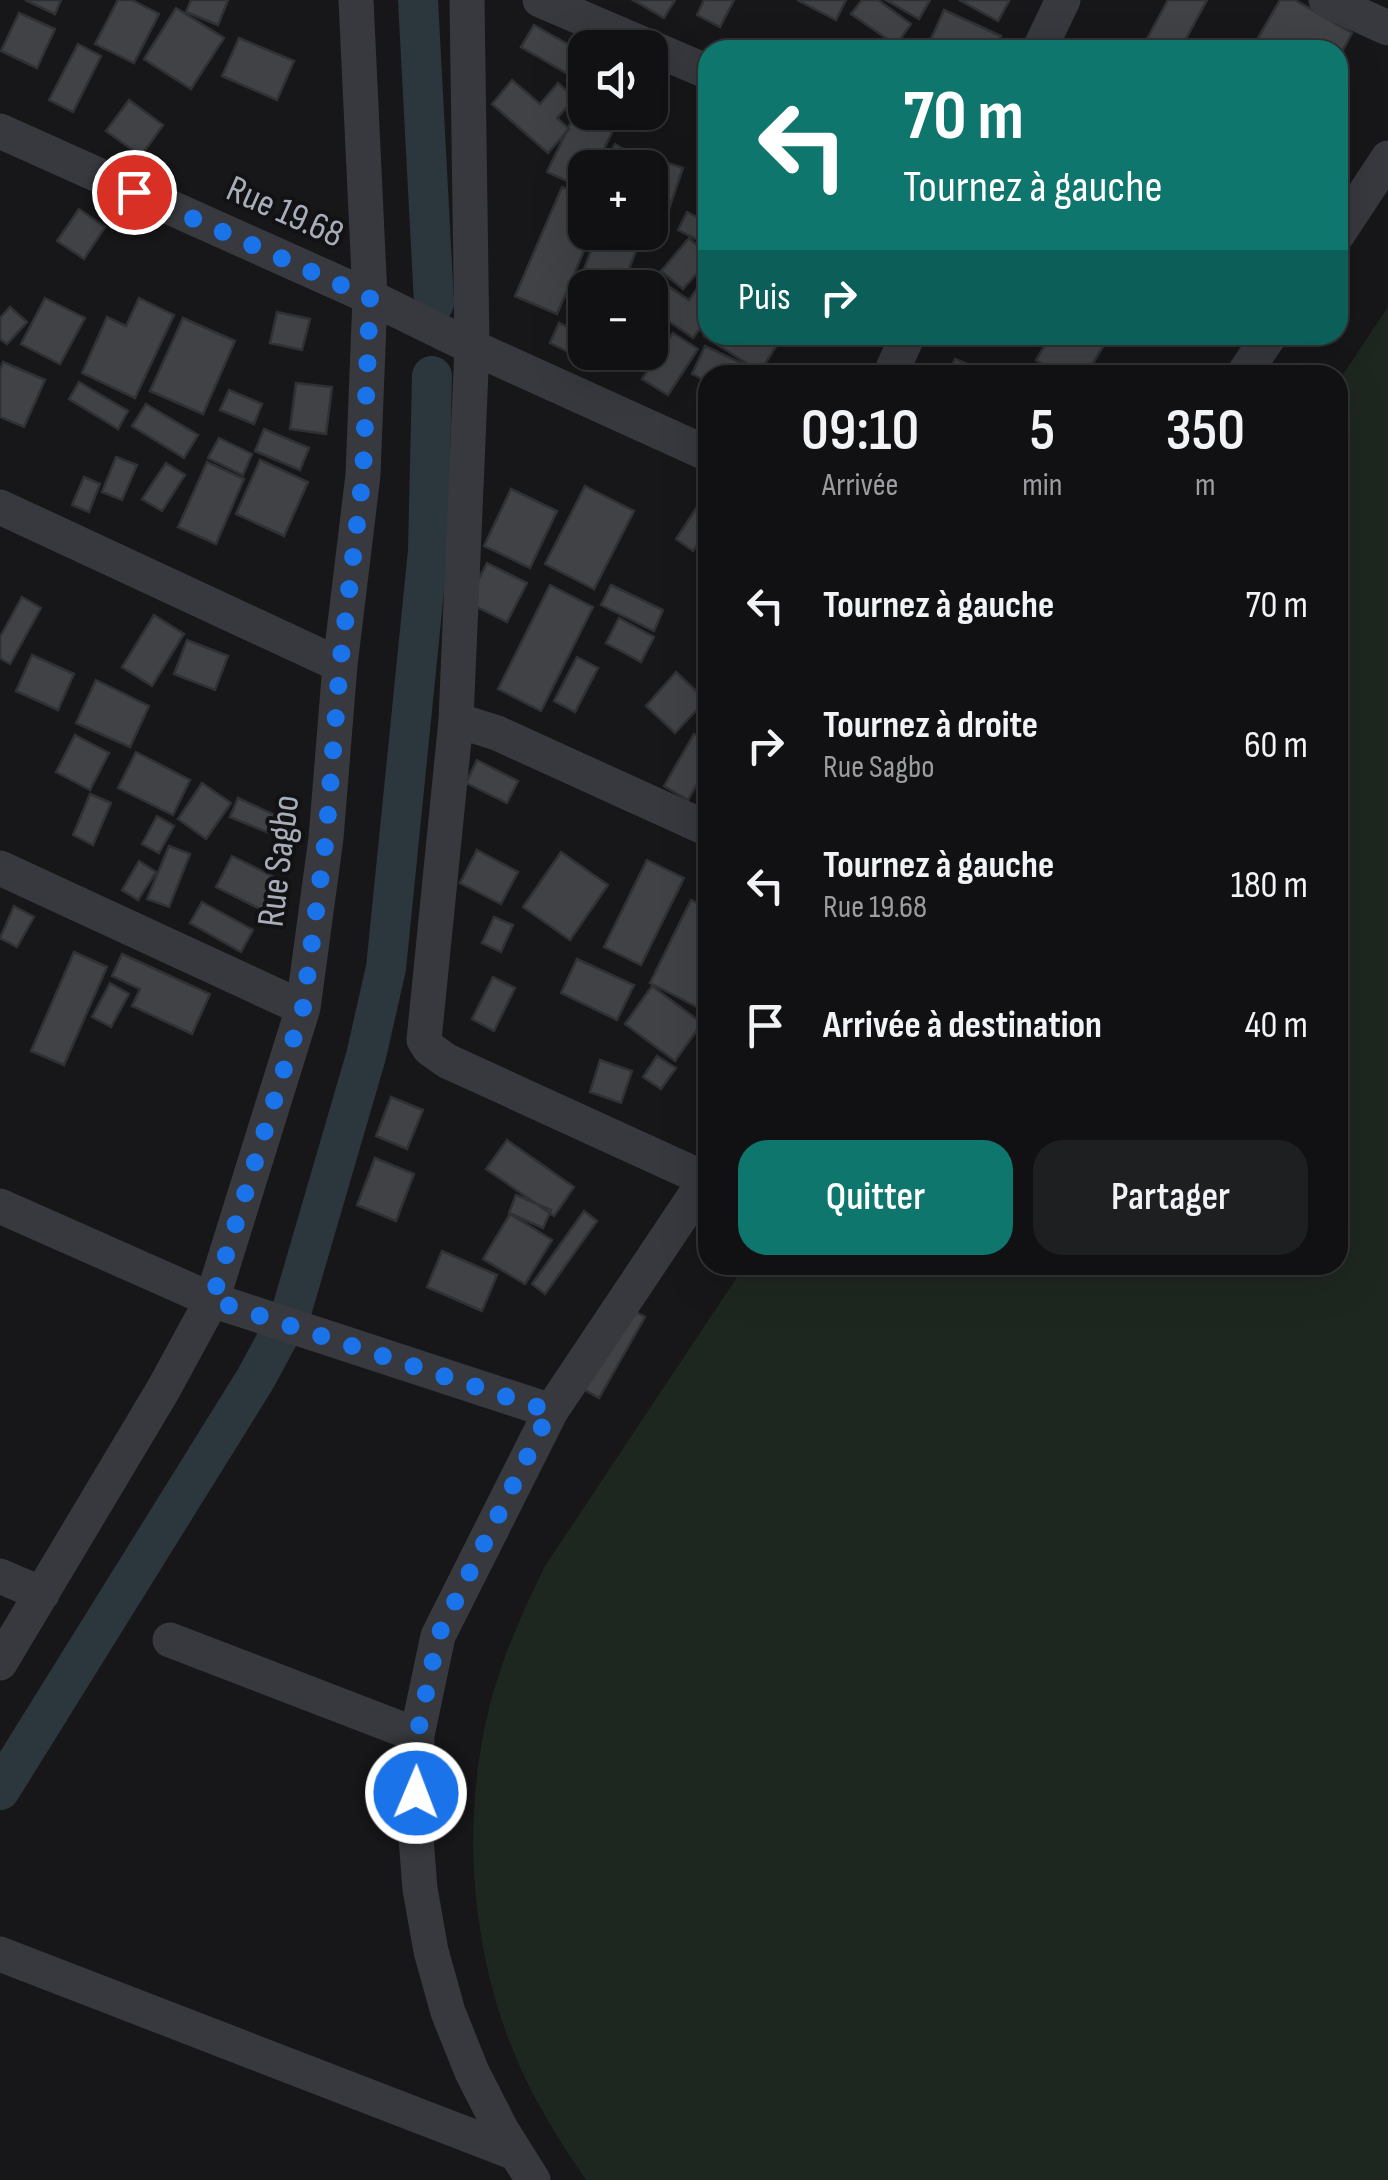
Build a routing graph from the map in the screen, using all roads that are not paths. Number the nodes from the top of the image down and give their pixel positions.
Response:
1 (356, 0) edge
2 (467, 0) edge
3 (540, 0) edge
4 (1063, 0) edge
5 (1326, 0) edge
6 (1388, 28) edge
7 (1044, 40) edge
8 (698, 68) edge
9 (0, 132) edge
10 (1388, 158) edge
11 (1348, 219) edge
12 (370, 298) junction
13 (472, 347) junction
14 (698, 449) edge
15 (0, 508) edge
16 (340, 665) junction
17 (456, 720) junction
18 (698, 824) edge
19 (0, 868) edge
20 (303, 1008) junction
21 (698, 1174) edge
22 (698, 1190) edge
23 (0, 1206) edge
24 (212, 1300) junction
25 (550, 1411) junction
26 (0, 1576) edge
27 (42, 1594) junction
28 (170, 1640) dead end
29 (0, 1663) edge
30 (417, 1736) junction
31 (0, 1954) edge
32 (524, 2166) edge

1 - 12 street, Rue Sagbo
2 - 13 street
3 - 8 street
4 - 7 street
5 - 6 street
9 - 12 street, Rue 19.68
10 - 11 street
12 - 13 street, Rue 19.68
12 - 16 street, Rue Sagbo
13 - 14 street, Rue 19.68
13 - 17 street
15 - 16 street
16 - 20 street, Rue Sagbo
17 - 18 street
17 - 21 street
19 - 20 street
20 - 24 street, Rue Sagbo
22 - 25 street
23 - 24 street
24 - 25 street
24 - 27 street, Rue Sagbo
25 - 30 street
26 - 27 street
27 - 29 street, Rue Sagbo
28 - 30 street
30 - 32 street
31 - 32 street

